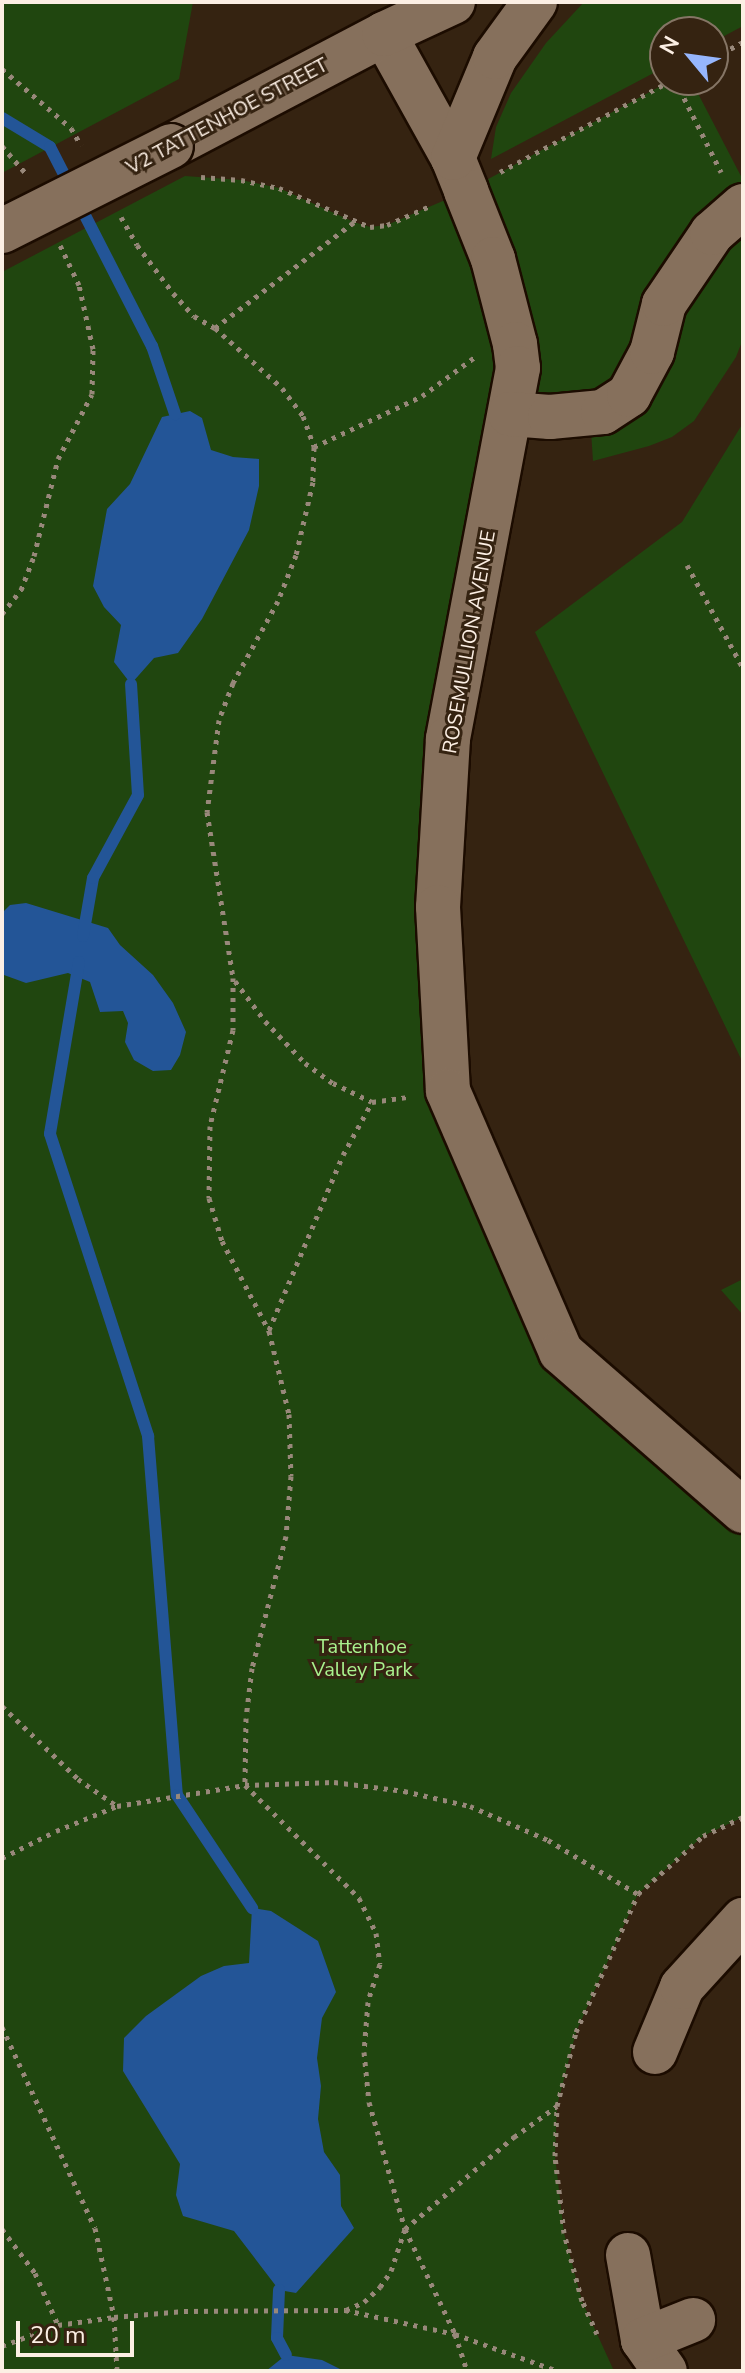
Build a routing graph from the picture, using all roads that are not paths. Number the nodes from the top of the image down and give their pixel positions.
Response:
1 (535, 2) edge
2 (446, 4) edge
3 (384, 34) junction
4 (459, 174) junction
5 (732, 189) edge
6 (2, 231) edge
7 (510, 414) junction
8 (743, 1511) edge
9 (742, 1923) edge
10 (655, 2052) dead end
11 (628, 2255) dead end
12 (693, 2320) dead end
13 (636, 2351) edge

1 - 4 street
2 - 3 street, V2 TATTENHOE STREET
3 - 4 street, ROSEMULLION AVENUE
3 - 6 street, V2 TATTENHOE STREET, bridge
4 - 7 street, ROSEMULLION AVENUE
5 - 7 street
7 - 8 street, ROSEMULLION AVENUE
9 - 10 street
11 - 13 street
12 - 13 street

